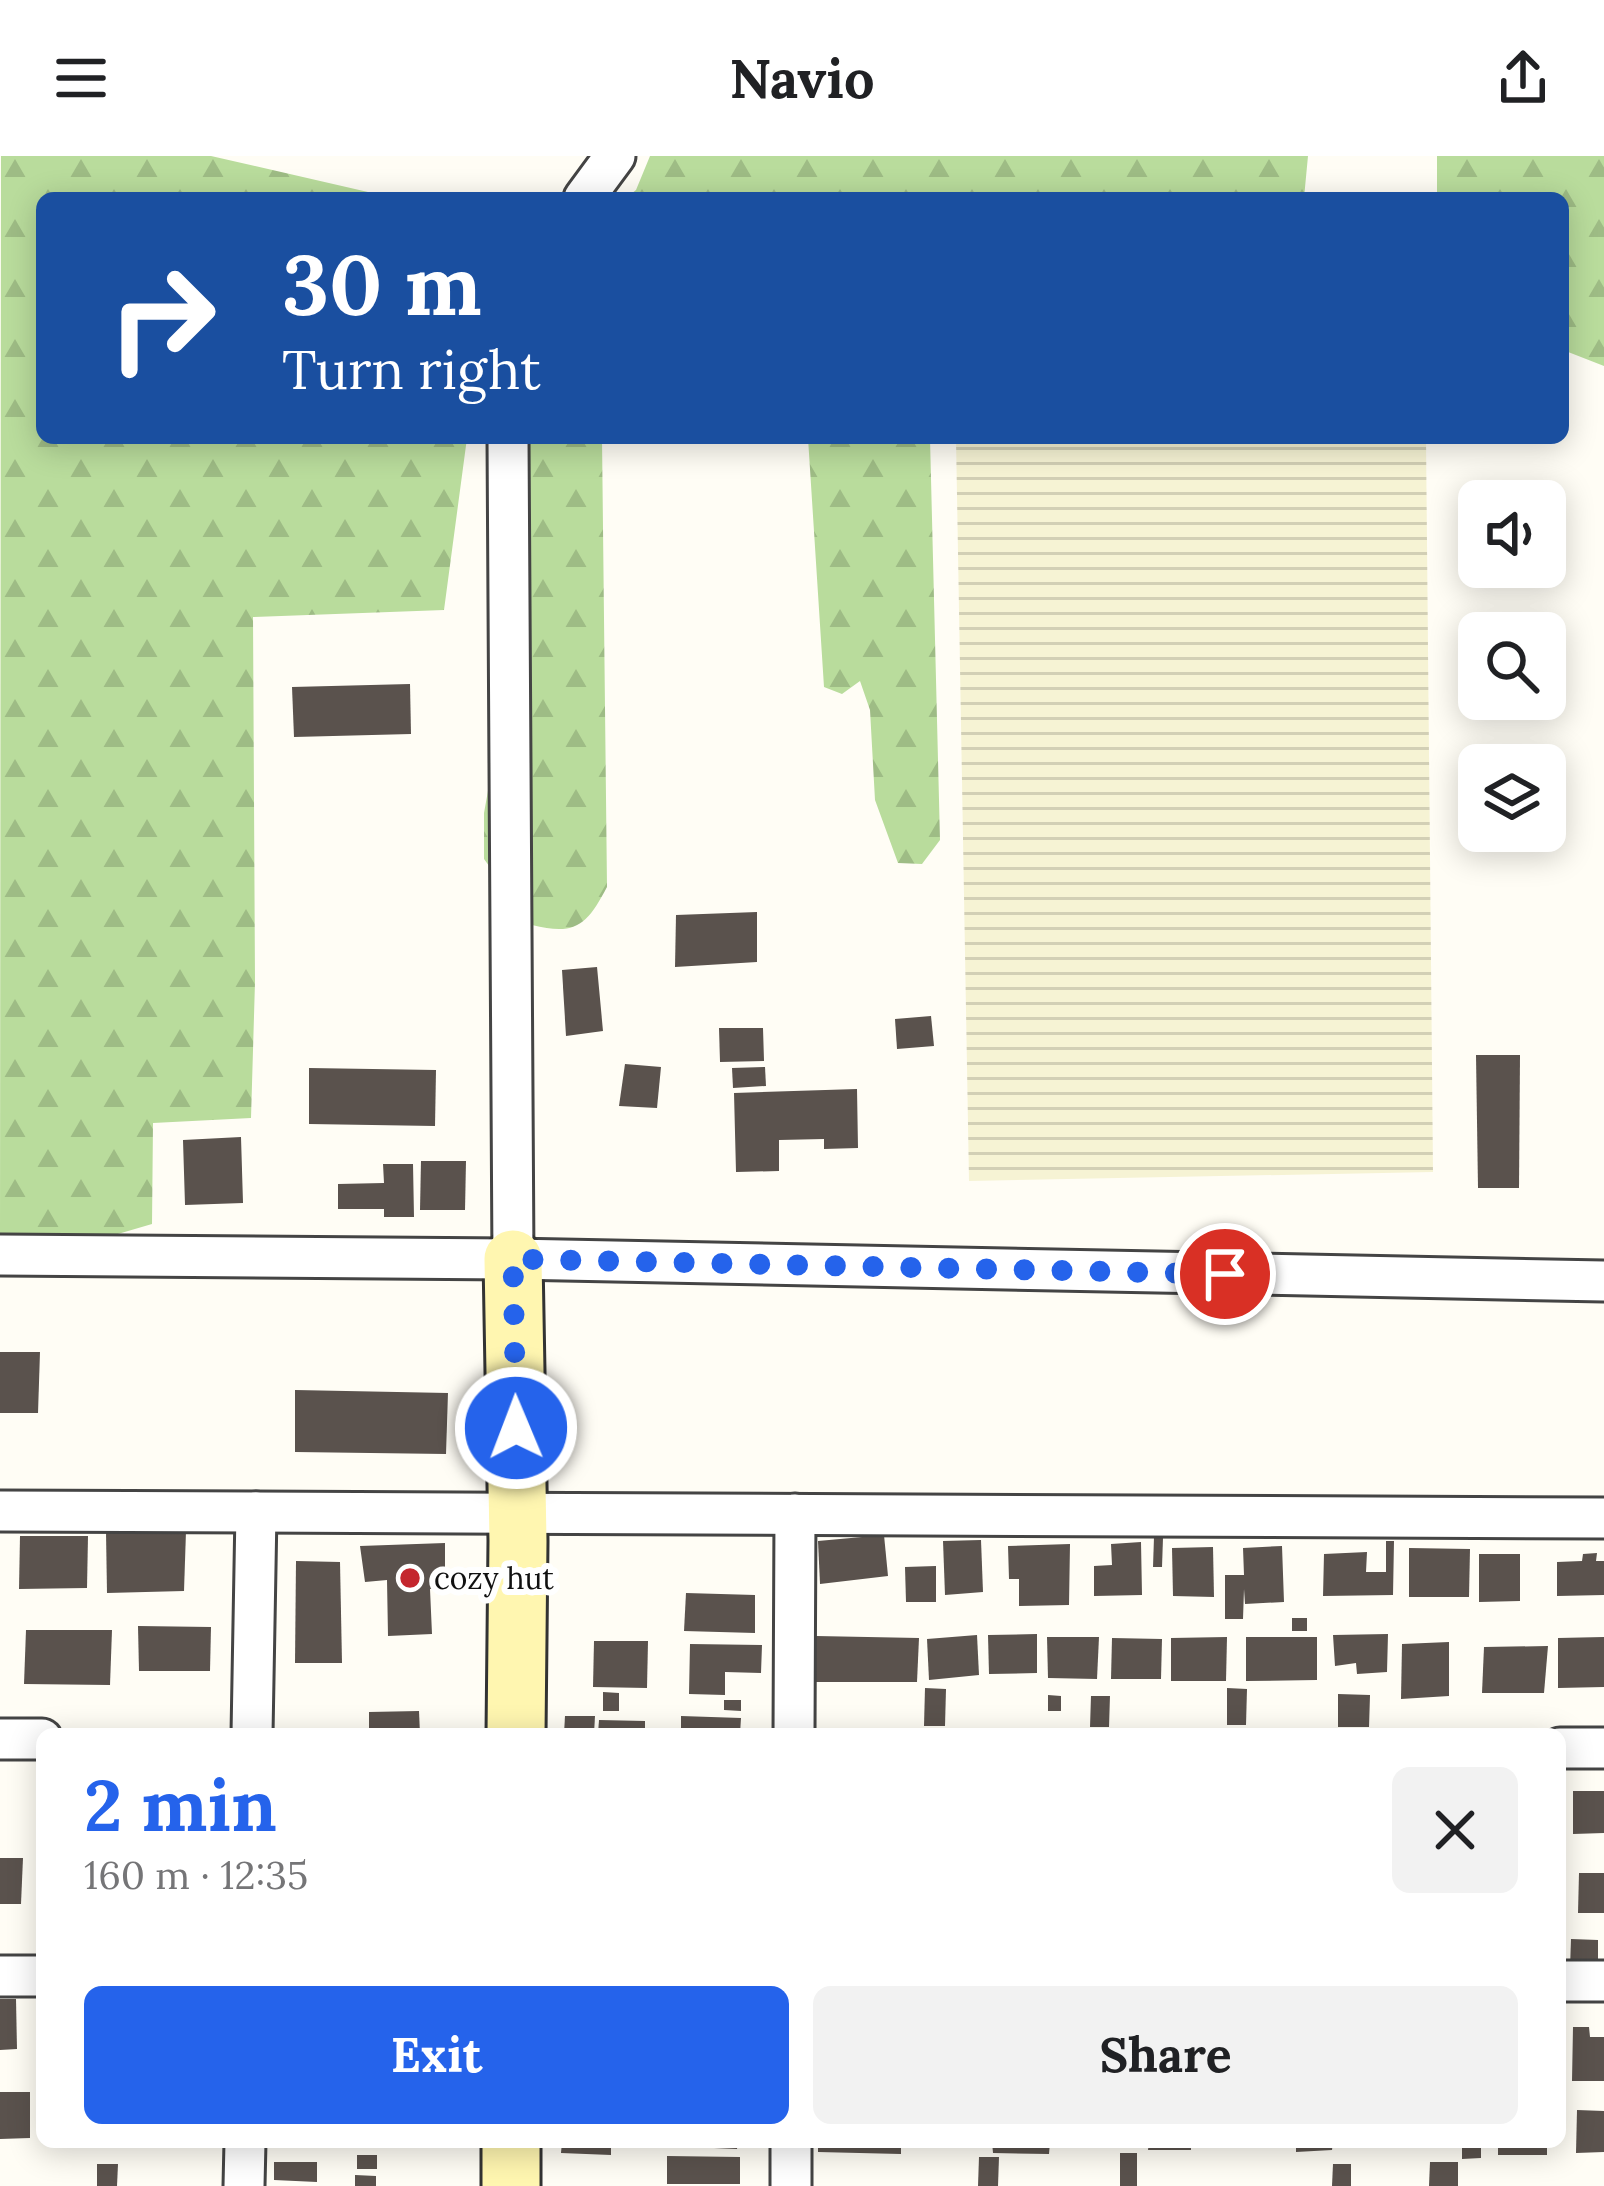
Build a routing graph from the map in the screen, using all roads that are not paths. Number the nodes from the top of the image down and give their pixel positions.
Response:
1 (615, 156) edge
2 (588, 192) edge
3 (508, 444) edge
4 (0, 1255) edge
5 (513, 1259) junction
6 (1604, 1281) edge
7 (0, 1511) edge
8 (256, 1512) junction
9 (518, 1513) junction
10 (795, 1514) junction
11 (1604, 1518) edge
12 (252, 1728) edge
13 (516, 1728) edge
14 (794, 1728) edge
15 (0, 1739) edge
16 (36, 1739) edge
17 (1566, 1748) edge
18 (1604, 1748) edge
19 (0, 1976) edge
20 (36, 1976) edge
21 (1566, 1981) edge
22 (1604, 1981) edge
23 (245, 2148) edge
24 (511, 2148) edge
25 (791, 2148) edge
26 (244, 2186) edge
27 (511, 2186) edge
28 (791, 2186) edge

1 - 2 street
3 - 5 street
4 - 5 street
5 - 6 street
5 - 9 street
7 - 8 street
8 - 9 street
8 - 12 street
9 - 10 street
9 - 13 street
10 - 11 street
10 - 14 street
15 - 16 street
17 - 18 street
19 - 20 street
21 - 22 street
23 - 26 street
24 - 27 street
25 - 28 street

